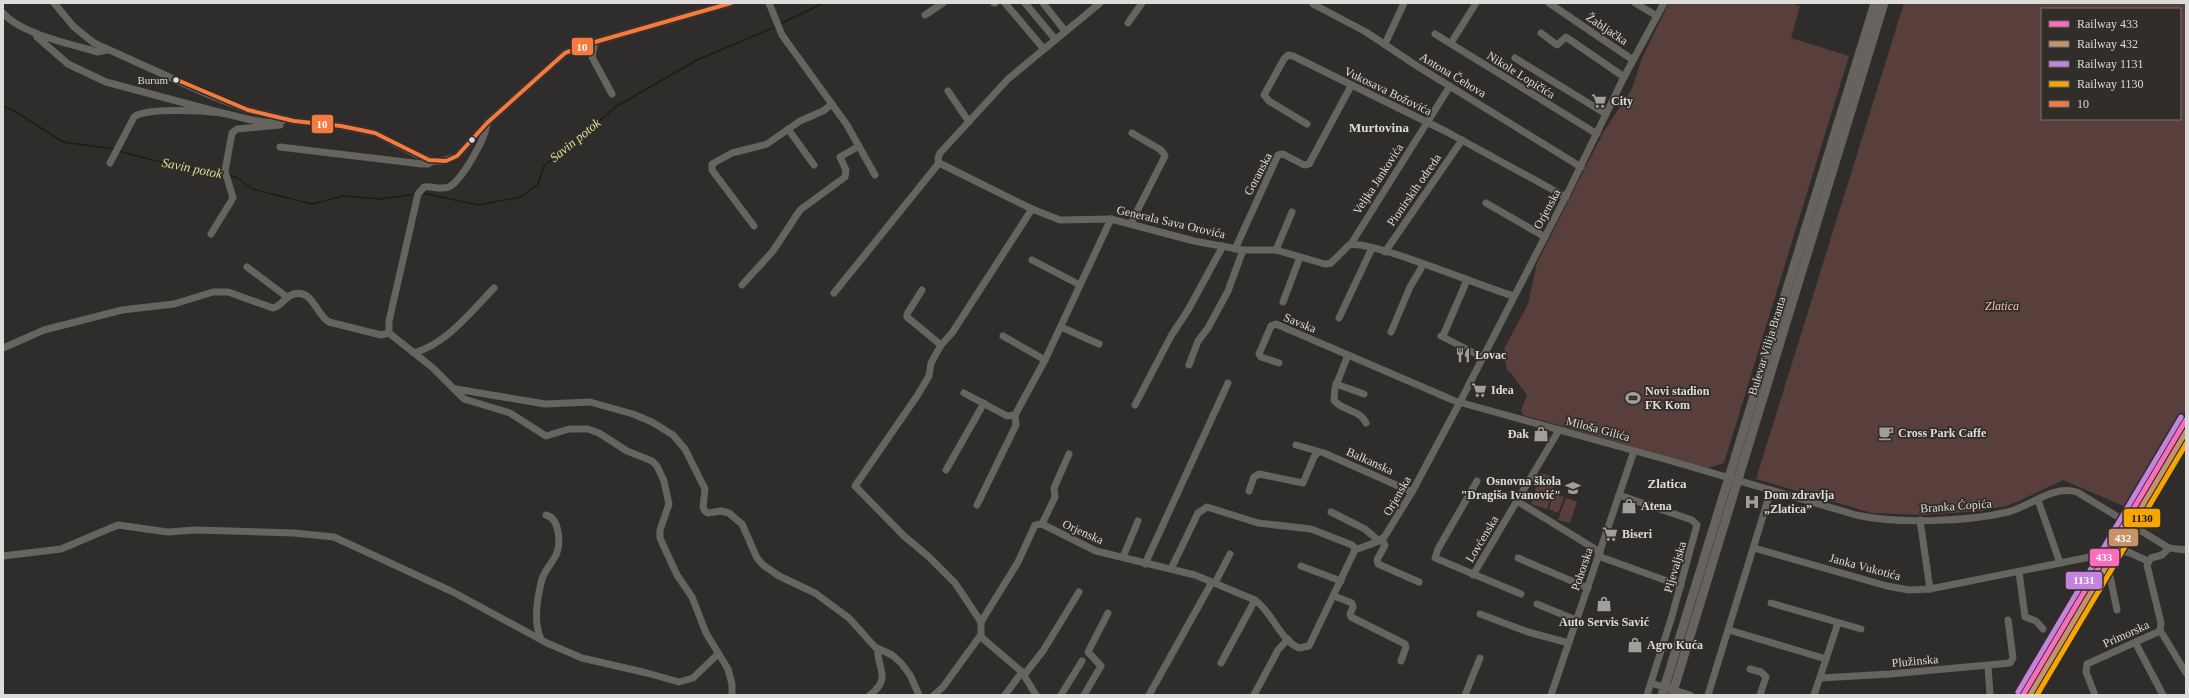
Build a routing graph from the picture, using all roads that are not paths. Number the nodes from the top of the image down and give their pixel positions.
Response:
1 (54, 3) edge
2 (731, 3) edge
3 (769, 3) edge
4 (943, 3) edge
5 (1005, 3) edge
6 (1025, 3) edge
7 (1043, 3) edge
8 (1099, 3) edge
9 (1142, 3) edge
10 (1404, 3) edge
11 (1476, 3) edge
12 (1549, 3) edge
13 (1635, 3) edge
14 (1664, 3) edge
15 (1875, 3) edge
16 (1884, 3) edge
17 (1313, 4) dead end
18 (3, 13) edge
19 (925, 15) dead end
20 (1657, 16) junction
21 (1128, 23) dead end
22 (1065, 31) junction
23 (36, 32) junction
24 (1435, 34) dead end
25 (1541, 34) dead end
26 (1054, 39) junction
27 (595, 42) junction
28 (1451, 43) junction
29 (1385, 44) junction
30 (1043, 48) junction
31 (107, 50) junction
32 (1515, 58) dead end
33 (1633, 60) junction
34 (1624, 77) junction
35 (1351, 86) junction
36 (1450, 86) junction
37 (948, 91) dead end
38 (612, 94) dead end
39 (832, 104) junction
40 (222, 113) junction
41 (1606, 114) junction
42 (286, 119) junction
43 (294, 121) junction
44 (969, 122) junction
45 (487, 123) junction
46 (1428, 123) junction
47 (1307, 124) dead end
48 (788, 129) junction
49 (1132, 133) dead end
50 (1597, 134) junction
51 (1462, 140) junction
52 (858, 146) junction
53 (280, 147) dead end
54 (432, 161) junction
55 (110, 163) dead end
56 (939, 163) junction
57 (814, 165) dead end
58 (1581, 167) junction
59 (875, 175) dead end
60 (1566, 197) junction
61 (1486, 203) dead end
62 (1032, 209) junction
63 (1292, 212) dead end
64 (1110, 219) junction
65 (1131, 223) junction
66 (754, 226) dead end
67 (211, 234) dead end
68 (1545, 237) junction
69 (1351, 244) junction
70 (1223, 246) junction
71 (1372, 248) junction
72 (1235, 249) junction
73 (1243, 250) junction
74 (1276, 250) junction
75 (1385, 252) junction
76 (1300, 257) junction
77 (1032, 260) dead end
78 (1423, 265) junction
79 (247, 267) dead end
80 (1467, 280) junction
81 (742, 285) dead end
82 (1080, 285) junction
83 (494, 288) dead end
84 (922, 290) dead end
85 (834, 293) dead end
86 (1514, 296) junction
87 (287, 297) junction
88 (1283, 302) dead end
89 (1338, 318) dead end
90 (1061, 326) junction
91 (1390, 332) dead end
92 (389, 333) junction
93 (1003, 336) dead end
94 (1099, 344) dead end
95 (941, 345) junction
96 (3, 348) edge
97 (414, 352) junction
98 (1348, 355) junction
99 (1482, 357) junction
100 (1045, 360) junction
101 (1279, 363) dead end
102 (1189, 365) dead end
103 (1228, 383) dead end
104 (1336, 384) junction
105 (456, 389) junction
106 (964, 393) dead end
107 (1364, 394) dead end
108 (1460, 402) junction
109 (984, 403) junction
110 (1135, 405) dead end
111 (1015, 415) junction
112 (1366, 423) dead end
113 (1558, 430) junction
114 (1296, 445) dead end
115 (1634, 451) junction
116 (1318, 452) junction
117 (1069, 454) dead end
118 (946, 470) dead end
119 (1734, 479) junction
120 (1477, 481) dead end
121 (1772, 490) junction
122 (1249, 491) dead end
123 (1412, 492) junction
124 (1619, 495) junction
125 (2038, 500) junction
126 (1517, 501) junction
127 (977, 505) dead end
128 (1331, 512) dead end
129 (546, 515) dead end
130 (1920, 520) junction
131 (1138, 521) dead end
132 (1042, 524) junction
133 (1380, 540) junction
134 (1754, 548) junction
135 (2169, 548) junction
136 (1356, 549) junction
137 (2186, 550) edge
138 (1230, 554) dead end
139 (1599, 554) junction
140 (3, 556) edge
141 (2095, 556) dead end
142 (1123, 557) junction
143 (1518, 558) dead end
144 (2148, 561) junction
145 (2060, 563) junction
146 (1145, 564) junction
147 (1300, 566) dead end
148 (2108, 566) junction
149 (1171, 569) junction
150 (2019, 572) junction
151 (1473, 575) junction
152 (1341, 581) junction
153 (1419, 582) dead end
154 (1213, 583) junction
155 (1681, 586) junction
156 (1588, 588) junction
157 (1930, 589) junction
158 (1079, 592) dead end
159 (1521, 594) dead end
160 (1334, 596) junction
161 (1255, 600) junction
162 (1770, 603) dead end
163 (1537, 604) dead end
164 (2117, 610) dead end
165 (1108, 613) dead end
166 (1480, 614) dead end
167 (1576, 620) junction
168 (2008, 620) dead end
169 (982, 622) junction
170 (1838, 623) junction
171 (1861, 629) dead end
172 (2043, 629) dead end
173 (1729, 630) junction
174 (2160, 630) junction
175 (980, 636) junction
176 (2067, 637) dead end
177 (540, 639) junction
178 (1288, 639) junction
179 (2135, 642) junction
180 (1568, 643) junction
181 (878, 649) junction
182 (718, 654) junction
183 (1480, 658) dead end
184 (1826, 659) junction
185 (1082, 661) dead end
186 (1401, 661) dead end
187 (1221, 663) dead end
188 (1988, 666) junction
189 (1750, 669) dead end
190 (1023, 673) junction
191 (2186, 673) edge
192 (1820, 678) junction
193 (1652, 683) junction
194 (1668, 692) edge
195 (732, 695) edge
196 (870, 695) edge
197 (919, 695) edge
198 (934, 695) edge
199 (1005, 695) edge
200 (1036, 695) edge
201 (1061, 695) edge
202 (1084, 695) edge
203 (1149, 695) edge
204 (1254, 695) edge
205 (1465, 695) edge
206 (1550, 695) edge
207 (1647, 695) edge
208 (1690, 695) edge
209 (1708, 695) edge
210 (1760, 695) edge
211 (1814, 695) edge
212 (1990, 695) edge
213 (2095, 695) edge
214 (2163, 695) edge

1 - 31 street
2 - 27 street
3 - 39 street
4 - 19 street
5 - 30 street
6 - 26 street
7 - 22 street
8 - 22 street
9 - 21 street
10 - 29 street
11 - 28 street
12 - 33 street, Žabljačka
13 - 20 street
14 - 20 street, Orjenska
15 - 119 main road, Bulevar Vilija Branta
16 - 119 main road, Bulevar Vilija Branta
17 - 29 street, Antona Čehova
18 - 23 street
20 - 33 street, Orjenska
22 - 26 street
23 - 31 street
23 - 40 street
24 - 28 street, Nikole Lopičića
25 - 34 street
26 - 30 street
27 - 38 street
27 - 45 street
28 - 50 street, Nikole Lopičića
29 - 36 street, Antona Čehova
30 - 44 street
31 - 42 street
32 - 41 street
33 - 34 street, Orjenska
34 - 41 street, Orjenska
35 - 46 street, Vukosava Božovića
35 - 47 street, Vukosava Božovića
35 - 72 street, Goranska
36 - 46 street, Veljka Jankovića
36 - 58 street, Antona Čehova
37 - 44 street
39 - 48 street
39 - 52 street
40 - 42 street
40 - 55 street
41 - 50 street, Orjenska
42 - 43 street
43 - 54 street
43 - 67 street
44 - 56 street
45 - 54 street
45 - 92 street
46 - 51 street, Vukosava Božovića
46 - 69 street, Veljka Jankovića
48 - 57 street
48 - 66 street
49 - 65 street
50 - 58 street, Orjenska
51 - 60 street, Vukosava Božovića
51 - 75 street, Pionirskih odreda
52 - 59 street
52 - 81 street
53 - 54 street
56 - 62 street, Generala Sava Orovića
56 - 85 street
58 - 60 street, Orjenska
60 - 68 street, Orjenska
61 - 68 street
62 - 64 street, Generala Sava Orovića
62 - 95 street
63 - 74 street
64 - 65 street, Generala Sava Orovića
64 - 82 street
65 - 70 street, Generala Sava Orovića
68 - 86 street, Orjenska
69 - 71 street
69 - 76 street, Generala Sava Orovića
70 - 72 street, Generala Sava Orovića
70 - 110 street
71 - 75 street
71 - 89 street
72 - 73 street, Generala Sava Orovića
73 - 74 street, Generala Sava Orovića
73 - 102 street
74 - 76 street, Generala Sava Orovića
75 - 78 street
76 - 88 street
77 - 82 street
78 - 80 street
78 - 91 street
79 - 87 street
80 - 86 street
80 - 99 street
82 - 90 street
83 - 97 street
84 - 95 street
86 - 99 street, Orjenska
87 - 92 street
87 - 96 street
90 - 94 street
90 - 100 street
92 - 97 street
93 - 100 street
95 - 169 street
97 - 105 street
98 - 101 street, Savska
98 - 104 street
98 - 108 street, Savska
99 - 108 street, Orjenska
100 - 111 street
103 - 146 street
104 - 107 street
104 - 112 street
105 - 181 street
105 - 182 street
106 - 109 street
108 - 113 street, Miloša Gilića
108 - 123 street, Orjenska
109 - 111 street
109 - 118 street
111 - 127 street
113 - 115 street, Miloša Gilića
113 - 126 street, Lovćenska
114 - 116 street, Balkanska
115 - 119 street, Miloša Gilića
115 - 124 street, Pohorska
116 - 122 street
116 - 123 street, Balkanska
117 - 132 street
119 - 121 street, Branka Ćopića
119 - 194 main road, Bulevar Vilija Branta
120 - 151 street
121 - 130 street, Branka Ćopića
121 - 134 street
123 - 133 street, Orjenska
124 - 139 street, Pohorska
124 - 155 street, Pljevaljska
125 - 130 street, Branka Ćopića
125 - 135 street, Branka Ćopića
125 - 145 street
126 - 139 street
126 - 151 street, Lovćenska
128 - 133 street
129 - 177 street
130 - 157 street
131 - 142 street
132 - 142 street, Orjenska
132 - 169 street
133 - 136 street
133 - 153 street
134 - 157 street, Janka Vukotića
134 - 173 street
135 - 137 street
135 - 144 street
136 - 149 street
136 - 152 street, Orjenska
138 - 154 street
139 - 155 street
139 - 156 street, Pohorska
140 - 177 street
141 - 145 street, Janka Vukotića
142 - 146 street, Orjenska
143 - 156 street
144 - 148 street
144 - 174 street, Primorska
145 - 150 street, Janka Vukotića
146 - 149 street, Orjenska
147 - 152 street
148 - 164 street
148 - 176 street
149 - 154 street, Orjenska
150 - 157 street, Janka Vukotića
150 - 172 street
151 - 159 street
152 - 160 street, Orjenska
154 - 161 street, Orjenska
154 - 203 street
155 - 193 street, Pljevaljska
156 - 167 street, Pohorska
158 - 190 street
160 - 178 street, Orjenska
160 - 186 street
161 - 178 street, Orjenska
161 - 187 street
162 - 170 street
163 - 167 street
165 - 202 street
166 - 180 street
167 - 180 street, Pohorska
168 - 188 street, Plužinska
169 - 175 street
170 - 171 street
170 - 184 street
173 - 184 street
173 - 209 street
174 - 179 street, Primorska
174 - 191 street
175 - 190 street
175 - 198 street
177 - 182 street
178 - 204 street
179 - 213 street, Primorska
179 - 214 street
180 - 206 street, Pohorska
181 - 196 street
181 - 197 street
182 - 195 street
183 - 205 street
184 - 192 street
185 - 201 street
188 - 192 street, Plužinska
188 - 212 street
189 - 210 street
190 - 199 street
190 - 200 street
192 - 211 street
193 - 194 street
193 - 207 street, Pljevaljska
194 - 208 street

